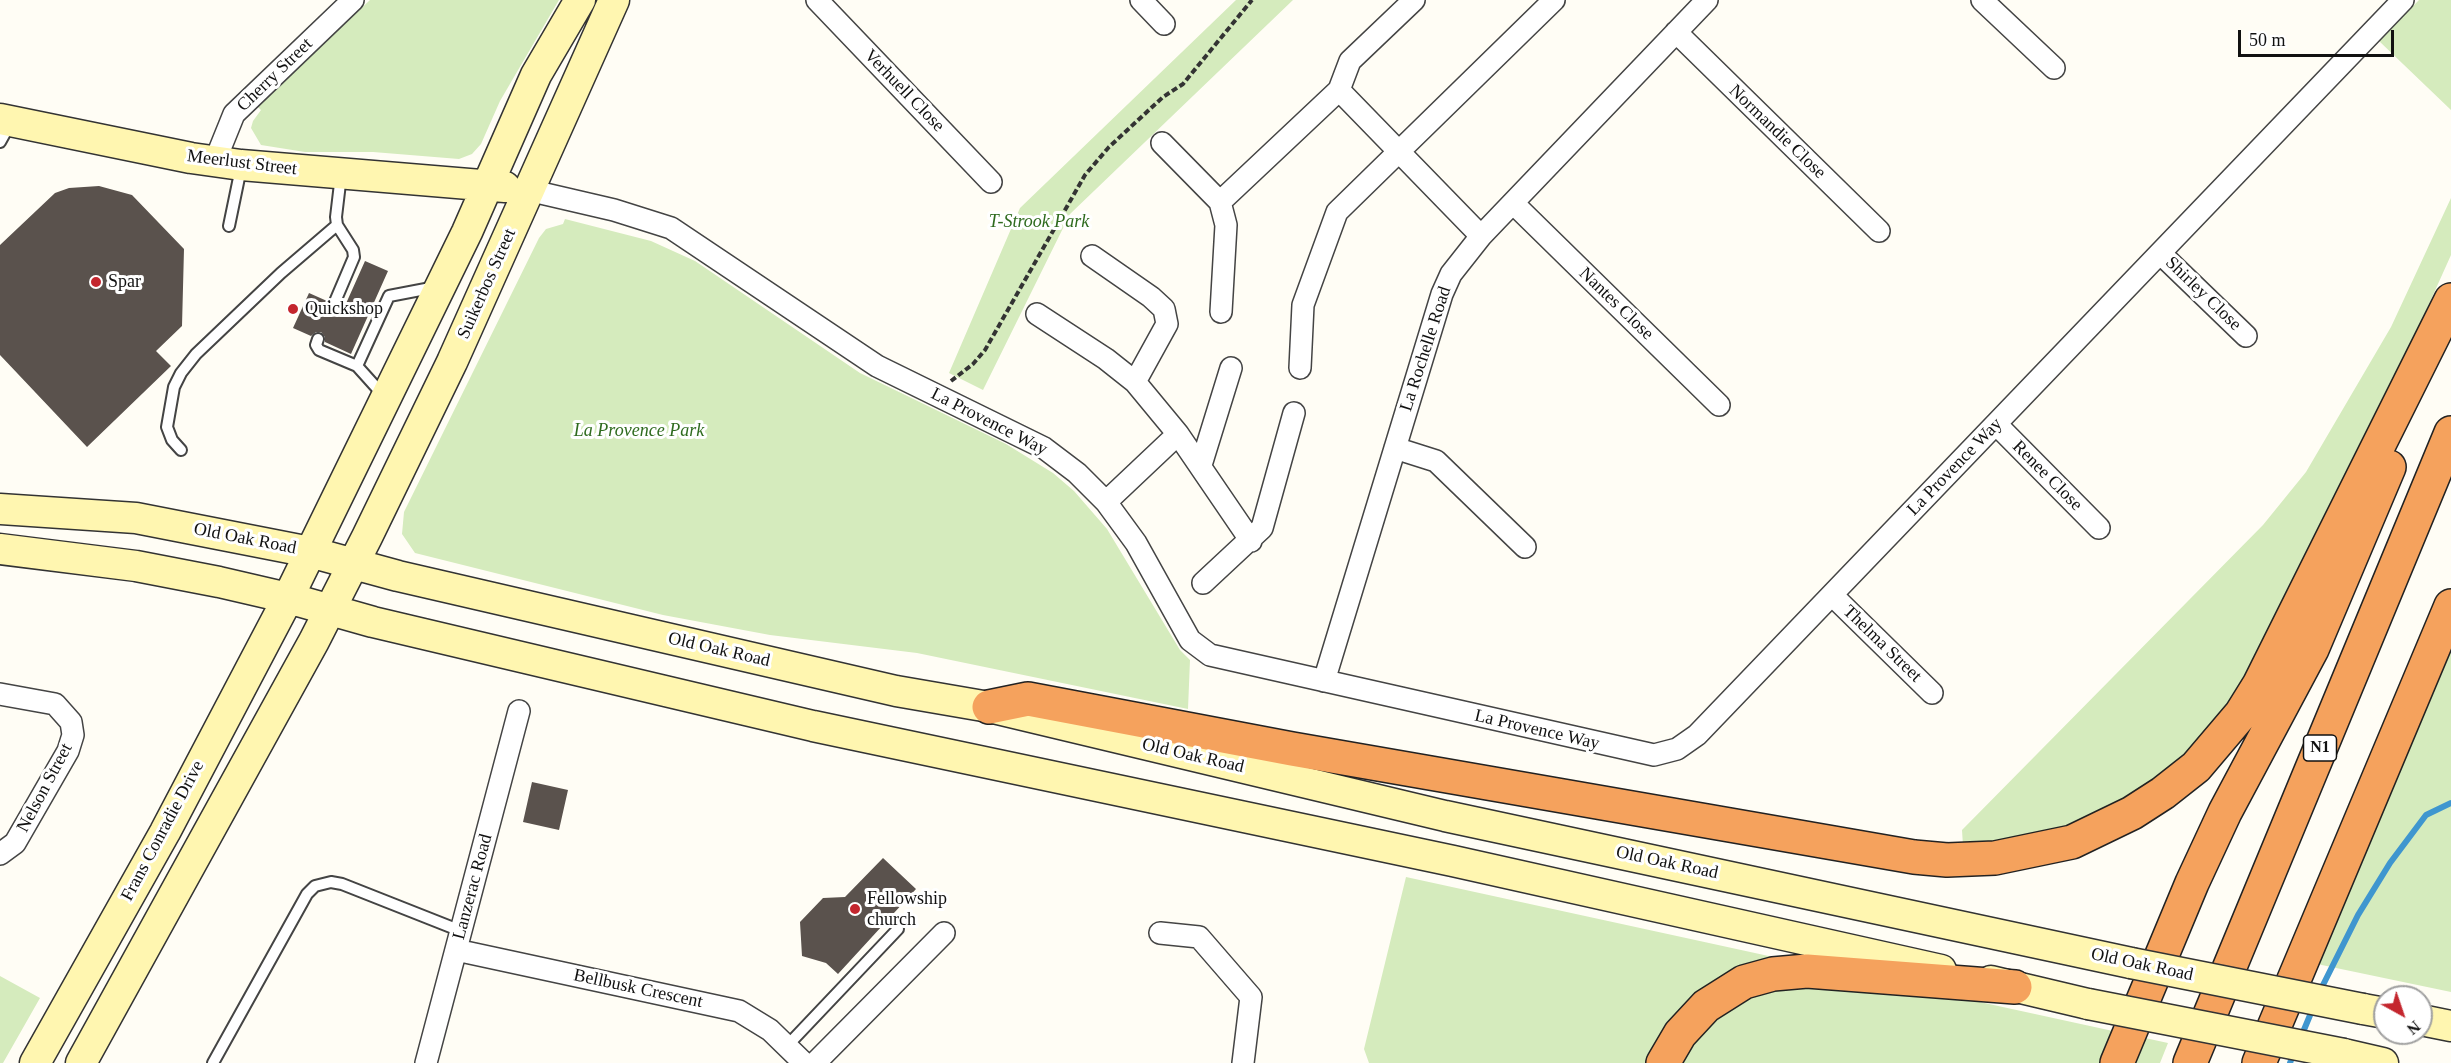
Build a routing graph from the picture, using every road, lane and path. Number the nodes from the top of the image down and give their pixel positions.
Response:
1 (353, 0) edge
2 (580, 0) edge
3 (614, 0) edge
4 (816, 0) edge
5 (1142, 0) edge
6 (1252, 0) edge
7 (1414, 0) edge
8 (1554, 0) edge
9 (1707, 0) edge
10 (1982, 0) edge
11 (2403, 0) edge
12 (1164, 24) dead end
13 (1676, 32) junction
14 (2054, 68) dead end
15 (1339, 90) junction
16 (4, 127) edge
17 (1162, 143) dead end
18 (1399, 153) junction
19 (228, 163) junction
20 (341, 173) junction
21 (991, 182) dead end
22 (487, 184) junction
23 (528, 190) junction
24 (1220, 202) junction
25 (1513, 202) junction
26 (337, 225) junction
27 (229, 226) dead end
28 (1879, 231) dead end
29 (1481, 236) junction
30 (2160, 253) junction
31 (1092, 256) dead end
32 (441, 286) junction
33 (2451, 300) edge
34 (334, 304) dead end
35 (2451, 310) edge
36 (1221, 312) dead end
37 (1037, 314) dead end
38 (2246, 336) dead end
39 (318, 339) dead end
40 (357, 366) junction
41 (1231, 368) dead end
42 (1300, 368) dead end
43 (1135, 382) junction
44 (940, 396) junction
45 (386, 399) junction
46 (1719, 405) dead end
47 (1294, 413) dead end
48 (1996, 424) junction
49 (2451, 433) edge
50 (1178, 434) junction
51 (1395, 448) junction
52 (181, 450) dead end
53 (1201, 465) junction
54 (1106, 502) junction
55 (0, 509) edge
56 (2099, 528) dead end
57 (1251, 541) junction
58 (1525, 547) dead end
59 (0, 549) edge
60 (310, 552) junction
61 (352, 565) junction
62 (1203, 583) dead end
63 (1832, 595) junction
64 (288, 598) junction
65 (2451, 606) edge
66 (329, 610) junction
67 (1324, 681) junction
68 (1932, 693) dead end
69 (0, 694) edge
70 (989, 707) junction
71 (519, 711) dead end
72 (0, 854) edge
73 (898, 929) dead end
74 (944, 933) dead end
75 (1160, 933) dead end
76 (458, 940) junction
77 (2015, 987) junction
78 (2373, 1011) edge
79 (2433, 1022) edge
80 (2451, 1026) edge
81 (787, 1046) junction
82 (35, 1063) edge
83 (81, 1063) edge
84 (213, 1063) edge
85 (426, 1063) edge
86 (804, 1063) edge
87 (815, 1063) edge
88 (1243, 1063) edge
89 (1663, 1063) edge
90 (2117, 1063) edge
91 (2190, 1063) edge
92 (2259, 1063) edge
93 (2383, 1063) edge

1 - 19 street, Cherry Street
2 - 22 main road
3 - 23 main road, Suikerbos Street
4 - 21 street, Verhuell Close
5 - 12 street
6 - 44 path
7 - 15 street
8 - 18 street
9 - 13 street, La Rochelle Road
10 - 14 street
11 - 30 street, La Provence Way
13 - 25 street, La Rochelle Road
13 - 28 street, Normandie Close
15 - 18 street
15 - 24 street
16 - 19 main road, Meerlust Street
17 - 24 street
18 - 29 street
18 - 42 street
19 - 20 main road, Meerlust Street
19 - 27 lane
20 - 22 main road, Meerlust Street
20 - 26 lane
22 - 23 main road, Meerlust Street
22 - 32 main road
23 - 44 street, La Provence Way
23 - 61 main road, Suikerbos Street
24 - 36 street
25 - 29 street, La Rochelle Road
25 - 46 street, Nantes Close
26 - 34 lane
26 - 52 lane
29 - 51 street, La Rochelle Road
30 - 38 street, Shirley Close
30 - 48 street, La Provence Way
31 - 43 street
32 - 40 lane
32 - 45 main road
33 - 70 highway
35 - 90 highway
37 - 43 street
39 - 40 lane
40 - 45 lane
41 - 53 street
43 - 50 street
44 - 54 street, La Provence Way
45 - 60 main road
47 - 57 street
48 - 56 street, Renee Close
48 - 63 street, La Provence Way
49 - 91 highway, N1
50 - 53 street
50 - 54 street
51 - 58 street
51 - 67 street, La Rochelle Road
53 - 57 street
54 - 67 street, La Provence Way
55 - 60 main road, Old Oak Road
57 - 62 street
59 - 64 main road
60 - 61 main road, Old Oak Road
60 - 64 main road, Frans Conradie Drive
61 - 66 main road, Suikerbos Street
61 - 70 main road, Old Oak Road
63 - 67 street, La Provence Way
63 - 68 street, Thelma Street
64 - 66 main road
64 - 82 main road, Frans Conradie Drive
65 - 92 highway
66 - 77 main road
66 - 83 main road
69 - 72 street, Nelson Street
70 - 78 main road, Old Oak Road, bridge
71 - 76 street, Lanzerac Road
73 - 81 lane
74 - 87 street
75 - 88 street
76 - 81 street, Bellbusk Crescent
76 - 84 lane
76 - 85 street, Lanzerac Road
77 - 89 highway
77 - 93 main road, bridge
79 - 80 main road
81 - 86 street, Bellbusk Crescent

